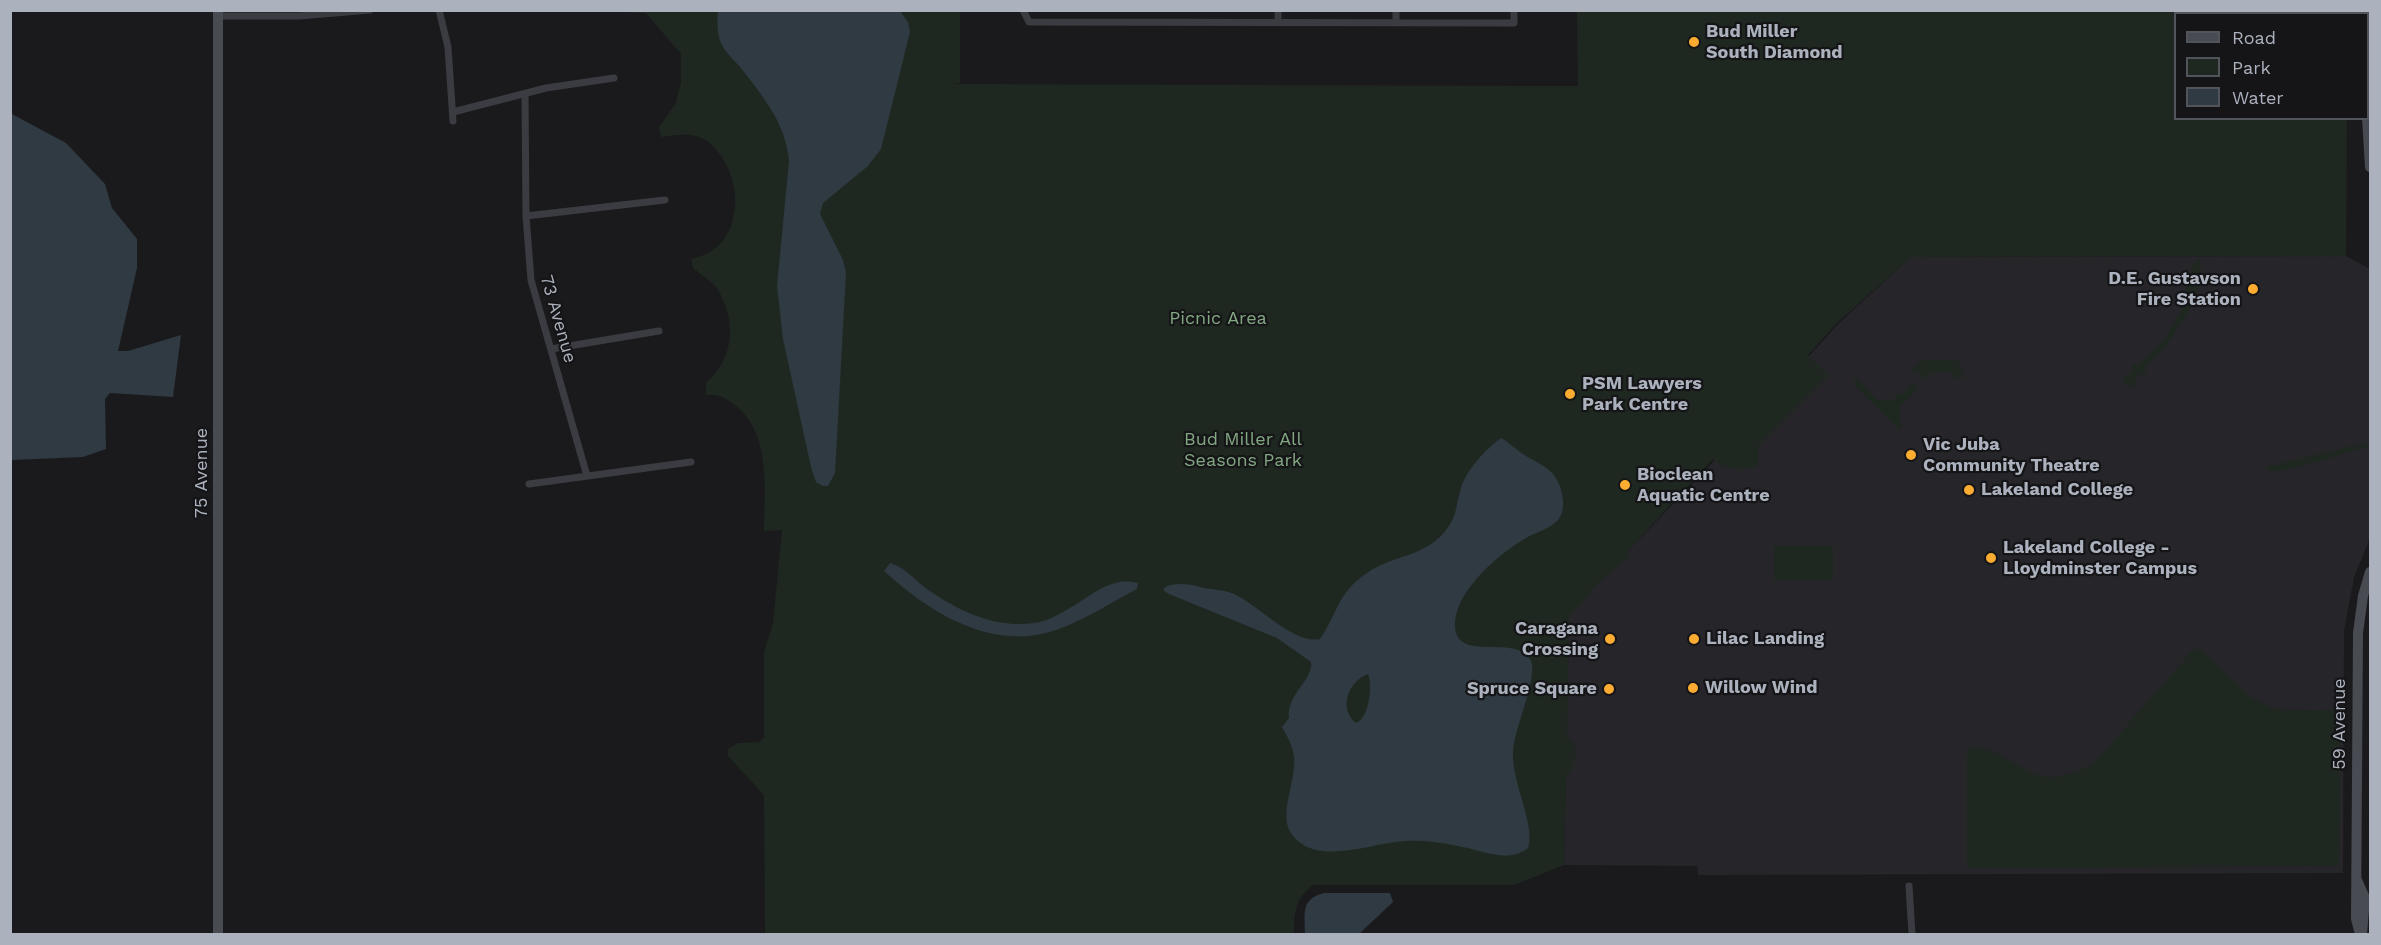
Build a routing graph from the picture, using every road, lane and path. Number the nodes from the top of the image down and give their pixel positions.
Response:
1 (370, 10) edge
2 (439, 10) edge
3 (1023, 10) edge
4 (1278, 10) edge
5 (1396, 10) edge
6 (1514, 10) edge
7 (218, 13) edge
8 (1278, 22) junction
9 (1396, 22) junction
10 (614, 78) dead end
11 (525, 95) junction
12 (453, 112) junction
13 (2367, 120) edge
14 (453, 121) dead end
15 (2370, 167) edge
16 (665, 201) dead end
17 (526, 216) junction
18 (659, 331) dead end
19 (551, 349) junction
20 (691, 462) dead end
21 (587, 476) junction
22 (529, 484) dead end
23 (2370, 572) edge
24 (1909, 886) dead end
25 (218, 934) edge
26 (1912, 934) edge
27 (2361, 934) edge

1 - 7 street
2 - 12 street
3 - 8 street
4 - 8 street
5 - 9 street
6 - 9 street
7 - 25 main road, 75 Avenue
8 - 9 street
10 - 11 street
11 - 12 street
11 - 17 street, 73 Avenue
12 - 14 street
13 - 15 main road
16 - 17 street
17 - 19 street, 73 Avenue
18 - 19 street
19 - 21 street, 73 Avenue
20 - 21 street
21 - 22 street
23 - 27 main road, 59 Avenue
24 - 26 street

